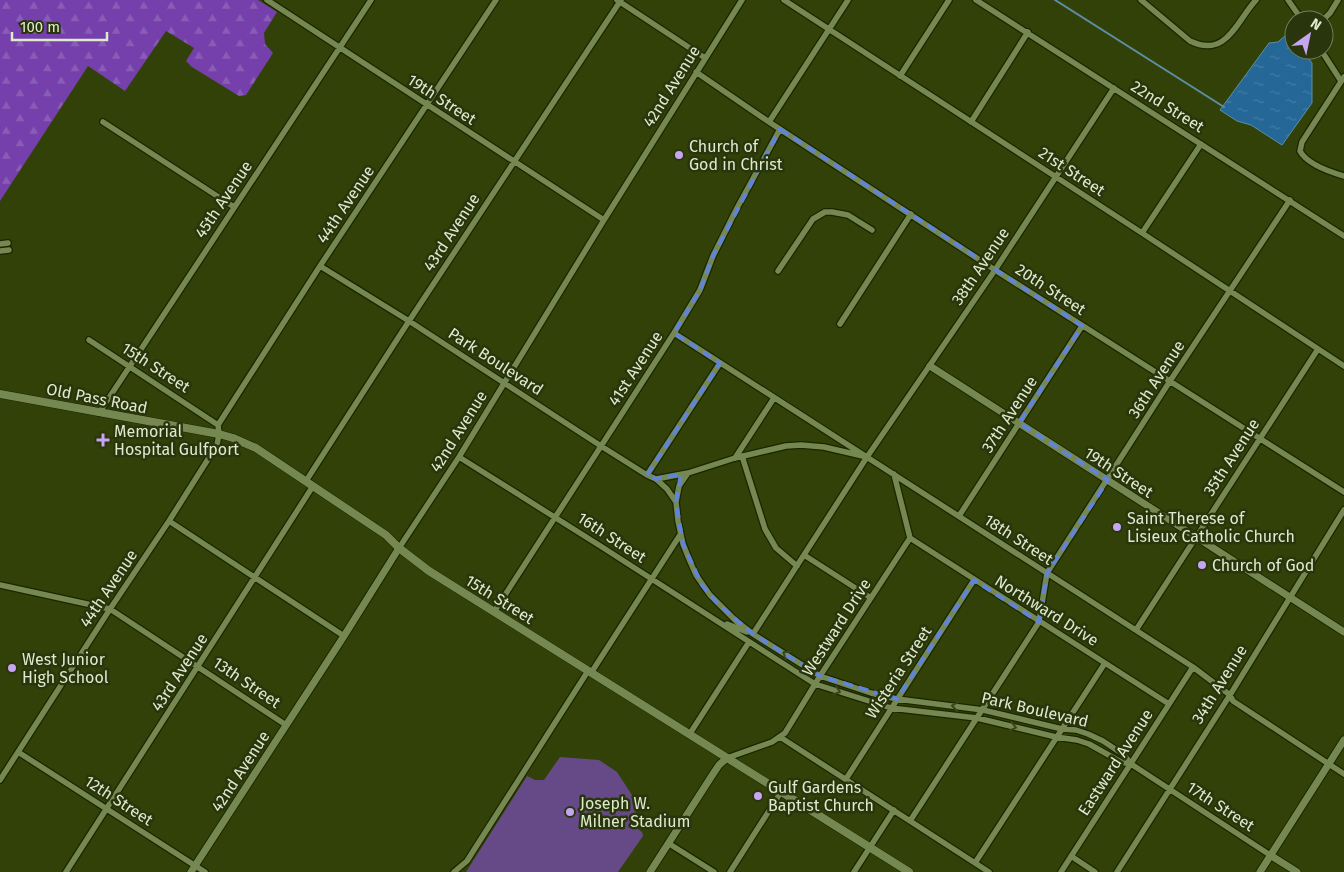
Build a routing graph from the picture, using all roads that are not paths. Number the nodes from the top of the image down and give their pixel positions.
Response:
1 (267, 0) edge
2 (371, 0) edge
3 (496, 0) edge
4 (619, 0) edge
5 (742, 0) edge
6 (784, 0) edge
7 (848, 0) edge
8 (949, 0) edge
9 (976, 0) edge
10 (1141, 0) edge
11 (1256, 0) edge
12 (828, 30) junction
13 (1028, 32) junction
14 (339, 48) junction
15 (705, 58) junction
16 (1329, 60) edge
17 (696, 72) junction
18 (900, 76) junction
19 (1343, 79) edge
20 (1114, 88) junction
21 (427, 105) junction
22 (103, 122) dead end
23 (769, 122) junction
24 (971, 122) junction
25 (780, 129) junction
26 (1201, 144) junction
27 (514, 161) junction
28 (1344, 176) edge
29 (1056, 177) junction
30 (1290, 200) junction
31 (234, 207) junction
32 (911, 214) junction
33 (604, 220) junction
34 (872, 230) dead end
35 (1142, 233) junction
36 (1344, 236) edge
37 (0, 244) edge
38 (0, 251) edge
39 (320, 266) junction
40 (996, 270) junction
41 (778, 271) dead end
42 (1230, 292) junction
43 (409, 321) junction
44 (840, 324) dead end
45 (1082, 326) junction
46 (674, 333) junction
47 (89, 340) dead end
48 (1318, 349) junction
49 (720, 363) junction
50 (129, 365) junction
51 (930, 366) junction
52 (1344, 366) edge
53 (1170, 381) junction
54 (504, 383) junction
55 (0, 394) edge
56 (774, 398) junction
57 (98, 413) junction
58 (1019, 423) junction
59 (218, 425) junction
60 (219, 434) junction
61 (1259, 438) junction
62 (601, 446) junction
63 (742, 456) junction
64 (459, 457) junction
65 (866, 457) junction
66 (735, 458) junction
67 (688, 473) junction
68 (894, 474) junction
69 (647, 475) junction
70 (656, 479) junction
71 (1108, 480) junction
72 (306, 481) junction
73 (313, 486) junction
74 (1344, 492) edge
75 (676, 502) junction
76 (1344, 510) edge
77 (959, 516) junction
78 (556, 518) junction
79 (169, 521) junction
80 (680, 535) junction
81 (910, 538) junction
82 (1196, 538) junction
83 (399, 548) junction
84 (804, 554) junction
85 (797, 566) junction
86 (1047, 573) junction
87 (256, 578) junction
88 (652, 579) junction
89 (974, 580) junction
90 (0, 585) edge
91 (1290, 597) junction
92 (872, 598) junction
93 (110, 609) junction
94 (494, 612) junction
95 (712, 618) junction
96 (1039, 622) junction
97 (1136, 630) junction
98 (1344, 632) edge
99 (753, 634) junction
100 (344, 636) junction
101 (749, 642) junction
102 (1105, 663) junction
103 (199, 667) junction
104 (1193, 667) junction
105 (590, 672) junction
106 (820, 676) junction
107 (815, 684) junction
108 (1230, 695) junction
109 (897, 699) junction
110 (1169, 704) junction
111 (891, 708) junction
112 (983, 710) junction
113 (977, 718) junction
114 (286, 725) junction
115 (1062, 729) junction
116 (689, 735) junction
117 (780, 737) junction
118 (1056, 737) junction
119 (1344, 740) edge
120 (18, 752) junction
121 (727, 758) junction
122 (1131, 764) junction
123 (1329, 765) junction
124 (1344, 774) edge
125 (846, 779) junction
126 (0, 780) edge
127 (1169, 789) junction
128 (781, 792) junction
129 (107, 810) junction
130 (894, 810) junction
131 (910, 821) junction
132 (668, 843) junction
133 (870, 848) junction
134 (1270, 855) junction
135 (1071, 856) junction
136 (975, 863) junction
137 (193, 869) edge
138 (981, 870) edge
139 (66, 872) edge
140 (205, 872) edge
141 (454, 872) edge
142 (650, 872) edge
143 (714, 872) edge
144 (730, 872) edge
145 (854, 872) edge
146 (909, 872) edge
147 (989, 872) edge
148 (1061, 872) edge
149 (1096, 872) edge
150 (1117, 872) edge
151 (1260, 872) edge
152 (1297, 872) edge

1 - 14 street, 19th Street
2 - 14 street, 45th Avenue
3 - 21 street, 44th Avenue
4 - 15 street
4 - 27 street, 43rd Avenue
5 - 15 street, 42nd Avenue
6 - 12 street, 21st Street
7 - 12 street
8 - 18 street
9 - 13 street, 22nd Street
10 - 11 street
12 - 18 street, 21st Street
12 - 23 street
13 - 20 street, 22nd Street
13 - 24 street
14 - 21 street, 19th Street
14 - 31 street, 45th Avenue
15 - 17 street, 42nd Avenue
16 - 19 street
17 - 23 street, 20th Street
17 - 33 street, 42nd Avenue
18 - 24 street, 21st Street
19 - 28 street
20 - 26 street, 22nd Street
20 - 29 street, 38th Avenue
21 - 27 street, 19th Street
21 - 39 street, 44th Avenue
22 - 31 street
23 - 25 street, 20th Street
24 - 29 street, 21st Street
25 - 32 street, 20th Street
25 - 46 street, 41st Avenue
26 - 30 street, 22nd Street
26 - 35 street
27 - 33 street, 19th Street
27 - 43 street, 43rd Avenue
29 - 35 street, 21st Street
29 - 40 street, 38th Avenue
30 - 36 street, 22nd Street
30 - 42 street, 36th Avenue
31 - 50 street, 45th Avenue
32 - 40 street, 20th Street
32 - 44 street
33 - 54 street, 42nd Avenue
34 - 41 street
35 - 42 street, 21st Street
37 - 38 street
39 - 43 street, Park Boulevard
39 - 59 street, 44th Avenue
40 - 45 street, 20th Street
40 - 51 street, 38th Avenue
42 - 48 street, 21st Street
42 - 53 street, 36th Avenue
43 - 54 street, Park Boulevard
43 - 72 street, 43rd Avenue
45 - 53 street, 20th Street
45 - 58 street, 37th Avenue
46 - 49 street, 18th Street
46 - 62 street, 41st Avenue
47 - 50 street, 15th Street
48 - 52 street, 21st Street
48 - 61 street, 35th Avenue
49 - 56 street, 18th Street
49 - 69 street
50 - 57 street, 45th Avenue
50 - 59 street, 15th Street
51 - 58 street, 19th Street
51 - 65 street, 38th Avenue
53 - 61 street, 20th Street
53 - 71 street, 36th Avenue
54 - 62 street, Park Boulevard
54 - 64 street, 42nd Avenue
55 - 57 main road, Old Pass Road
56 - 65 street, 18th Street
56 - 66 street
57 - 60 main road, Old Pass Road
58 - 71 street, 19th Street
58 - 77 street, 37th Avenue
59 - 60 street
60 - 72 main road, 15th Street
60 - 79 street, 44th Avenue
61 - 74 street, 20th Street
61 - 82 street, 35th Avenue
62 - 69 street, Park Boulevard
62 - 78 street, 41st Avenue
63 - 65 street
63 - 66 street
63 - 85 street
64 - 78 street, 16th Street
64 - 83 street, 42nd Avenue
65 - 68 street, 18th Street
65 - 84 street, 38th Avenue
66 - 67 street
67 - 70 street
67 - 75 street, Park Boulevard
68 - 77 street, 18th Street
68 - 81 street
69 - 70 street, Park Boulevard
70 - 75 street, Park Boulevard
71 - 82 street, 19th Street
71 - 86 street, 36th Avenue
72 - 73 main road, 15th Street
73 - 83 main road, 15th Street
73 - 87 street, 43rd Avenue
75 - 80 street, Park Boulevard
76 - 91 street, 34th Avenue
77 - 86 street, 18th Street
78 - 88 street, 16th Street
78 - 94 street, 41st Avenue
79 - 87 street
79 - 93 street, 44th Avenue
80 - 88 street
80 - 99 street, Park Boulevard
81 - 89 street, Northward Drive
81 - 92 street, Westward Drive
82 - 91 street, 19th Street
82 - 97 street, 35th Avenue
83 - 94 main road, 15th Street
83 - 100 street, 42nd Avenue
84 - 85 street, 38th Avenue
84 - 92 street
85 - 99 street, 38th Avenue
86 - 96 street
86 - 97 street, 18th Street
87 - 100 street
87 - 103 street, 43rd Avenue
88 - 95 street, 16th Street
88 - 105 street
89 - 96 street, Northward Drive
89 - 109 street, Wisteria Street
90 - 93 street, 13th Street
91 - 98 street, 19th Street
91 - 108 street, 34th Avenue
92 - 106 street, Westward Drive
93 - 103 street, 13th Street
93 - 120 street, 44th Avenue
94 - 105 main road, 15th Street
95 - 99 street
95 - 101 street, 16th Street
96 - 102 street, Northward Drive
96 - 112 street
97 - 104 street, 18th Street
106 -> 99 street, Park Boulevard
100 - 114 street, 42nd Avenue
101 - 107 street, Park Boulevard
101 - 116 street
102 - 110 street, Northward Drive
102 - 115 street
103 - 114 street, 13th Street
103 - 129 street, 43rd Avenue
104 - 108 street, 18th Street
104 - 110 street, Eastward Avenue
105 - 116 main road, 15th Street
105 - 141 street
106 - 107 street, Westward Drive
106 - 109 street, Park Boulevard
107 -> 111 street, Park Boulevard
107 - 117 street, Westward Drive
108 - 123 street, 18th Street
108 - 127 street, 34th Avenue
109 - 111 street, Wisteria Street
112 -> 109 street, Park Boulevard
110 - 122 street, Eastward Avenue
111 - 113 street, Park Boulevard
111 - 125 street, Wisteria Street
112 - 113 street
112 - 115 street, Park Boulevard
113 -> 118 street, Park Boulevard
113 - 131 street
114 - 137 street, 42nd Avenue
115 - 118 street
115 - 122 street, Park Boulevard
116 - 121 main road, 15th Street
117 - 121 street, Westward Drive
117 - 125 street
118 - 122 street, Park Boulevard
118 - 136 street
119 - 123 street
120 - 126 street, 44th Avenue
120 - 129 street, 12th Street
121 - 128 main road, 15th Street
121 - 132 street
122 - 127 street, 17th Street
122 - 135 street, Eastward Avenue
123 - 124 street, 18th Street
123 - 134 street
125 - 130 street
127 - 134 street, 17th Street
127 - 150 street, 34th Avenue
128 - 133 main road, 15th Street
128 - 144 street
129 - 137 street, 12th Street
129 - 139 street, 43rd Avenue
130 - 131 street
130 - 133 street
131 - 136 street
132 - 142 street
132 - 143 street
133 - 145 street
133 - 146 main road, 15th Street
134 - 151 street
134 - 152 street, 17th Street
135 - 148 street, Eastward Avenue
135 - 149 street
136 - 138 street
137 - 140 street, 12th Street
138 - 147 street

